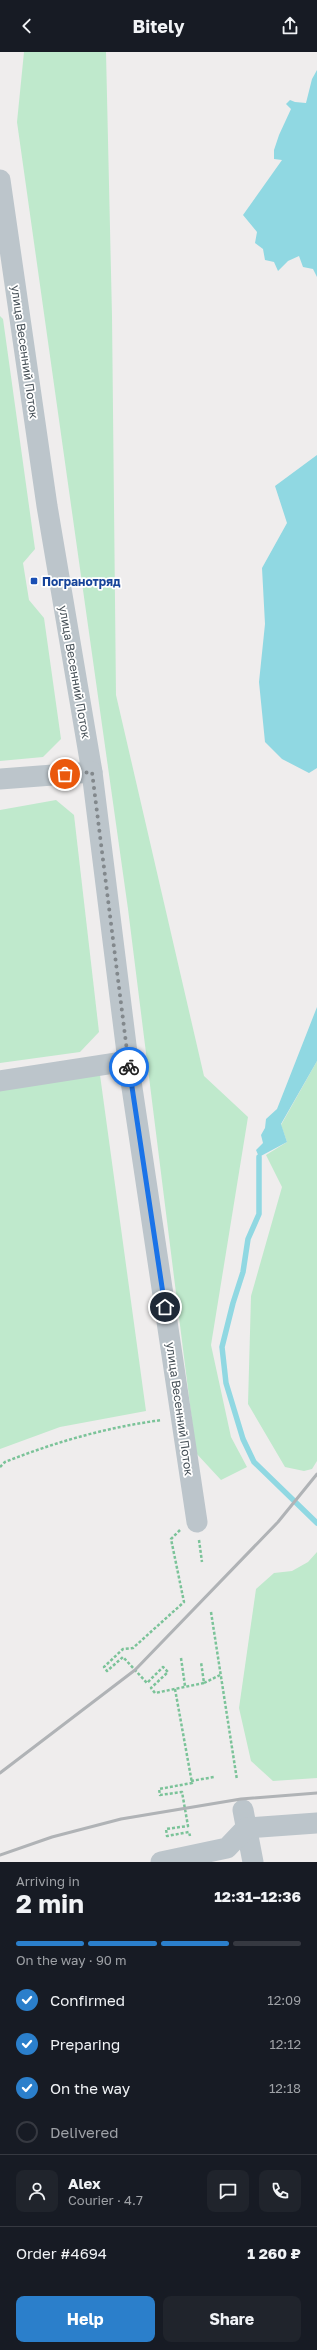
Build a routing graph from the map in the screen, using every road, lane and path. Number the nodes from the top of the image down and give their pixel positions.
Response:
1 (0, 180) edge
2 (8, 295) edge
3 (92, 772) junction
4 (0, 779) edge
5 (128, 1061) junction
6 (0, 1081) edge
7 (168, 1419) dead end
8 (0, 1467) edge
9 (190, 1524) joint
10 (211, 1612) dead end
11 (181, 1658) dead end
12 (201, 1662) dead end
13 (220, 1675) junction
14 (204, 1683) junction
15 (185, 1686) junction
16 (174, 1689) junction
17 (214, 1778) dead end
18 (237, 1780) dead end
19 (192, 1781) junction
20 (244, 1819) junction
21 (317, 1823) edge
22 (194, 1855) junction
23 (221, 1855) edge
24 (161, 1862) edge
25 (253, 1862) edge

1 - 2 street, улица Весенний Поток
2 - 3 street, улица Весенний Поток
3 - 4 street
3 - 5 street, улица Весенний Поток
5 - 6 street
5 - 9 street, улица Весенний Поток
7 - 8 path
9 - 16 path
10 - 13 path
11 - 15 path
12 - 14 path
13 - 14 path
13 - 18 path
14 - 15 path
15 - 16 path
16 - 19 path
17 - 19 path
19 - 22 path
20 - 21 street
20 - 23 street
20 - 25 street
22 - 23 street
22 - 24 street

